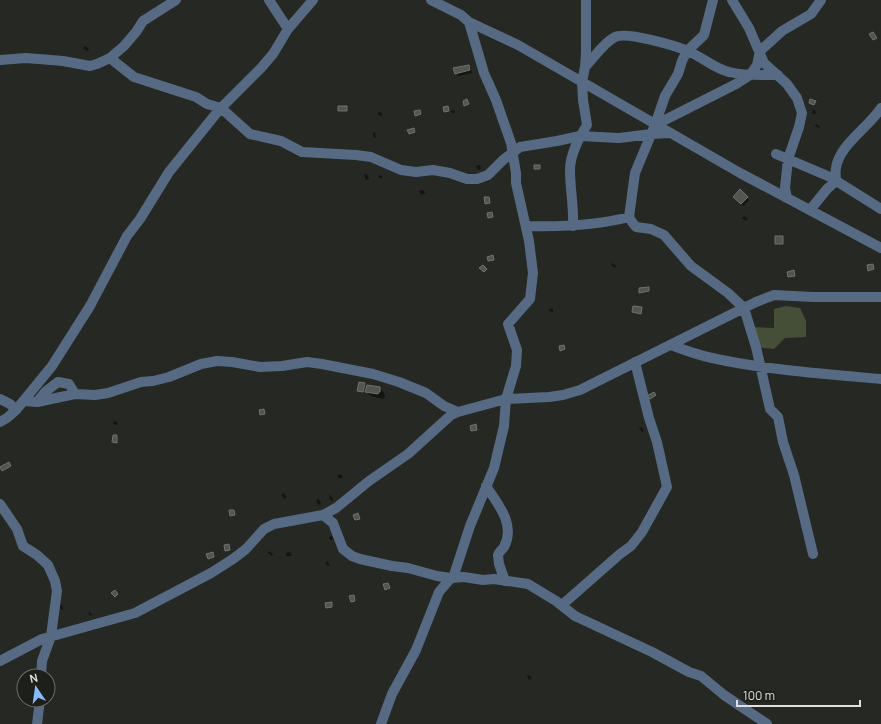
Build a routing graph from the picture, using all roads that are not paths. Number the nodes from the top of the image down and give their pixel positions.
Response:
1 (176, 0) edge
2 (269, 0) edge
3 (313, 0) edge
4 (431, 0) edge
5 (586, 0) edge
6 (713, 0) edge
7 (732, 0) edge
8 (821, 0) edge
9 (469, 22) junction
10 (288, 29) junction
11 (688, 51) junction
12 (760, 51) junction
13 (110, 58) junction
14 (0, 60) edge
15 (585, 67) junction
16 (750, 75) junction
17 (778, 75) junction
18 (582, 82) junction
19 (221, 108) junction
20 (881, 108) edge
21 (653, 129) junction
22 (580, 136) junction
23 (512, 152) junction
24 (776, 154) dead end
25 (788, 159) junction
26 (836, 181) junction
27 (787, 198) junction
28 (881, 209) edge
29 (810, 210) junction
30 (629, 217) junction
31 (526, 226) junction
32 (573, 226) junction
33 (881, 248) edge
34 (881, 297) edge
35 (744, 308) junction
36 (671, 345) junction
37 (635, 362) junction
38 (761, 366) junction
39 (881, 379) edge
40 (75, 394) junction
41 (0, 399) edge
42 (506, 399) junction
43 (24, 401) junction
44 (37, 402) junction
45 (16, 410) junction
46 (458, 412) junction
47 (0, 422) edge
48 (486, 486) junction
49 (0, 504) edge
50 (323, 515) junction
51 (813, 554) dead end
52 (452, 578) junction
53 (504, 581) junction
54 (562, 606) junction
55 (51, 636) junction
56 (0, 661) edge
57 (42, 668) edge
58 (39, 708) edge
59 (37, 724) edge
60 (381, 724) edge
61 (767, 724) edge

1 - 13 street
2 - 10 street
3 - 10 street
4 - 9 street
5 - 15 street
6 - 11 street
7 - 12 street
8 - 12 street
9 - 18 street
9 - 23 street
10 - 19 street
11 - 15 street
11 - 16 street
11 - 21 street
12 - 16 street
12 - 17 street
13 - 14 street
13 - 19 street
15 - 18 street
16 - 17 street
16 - 21 street
17 - 25 street
18 - 21 street
18 - 22 street
19 - 23 street
19 - 43 street
20 - 26 street
21 - 22 street
21 - 27 street
21 - 30 street
22 - 23 street
22 - 32 street
23 - 31 street
24 - 25 street
25 - 26 street
25 - 27 street
26 - 28 street
26 - 29 street
27 - 29 street
29 - 33 street
30 - 32 street
30 - 35 street
31 - 32 street
31 - 42 street
34 - 35 street
35 - 36 street
35 - 38 street
36 - 37 street
36 - 38 street
37 - 42 street
37 - 54 street
38 - 39 street
38 - 51 street
40 - 44 street
40 - 44 street
40 - 46 street
41 - 45 street
42 - 46 street
42 - 48 street
43 - 44 street
43 - 45 street
45 - 47 street
46 - 50 street
48 - 52 street
48 - 53 street
49 - 55 street
50 - 52 street
50 - 55 street
52 - 53 street
52 - 60 street
53 - 54 street
54 - 61 street
55 - 56 street
55 - 57 street
58 - 59 street

